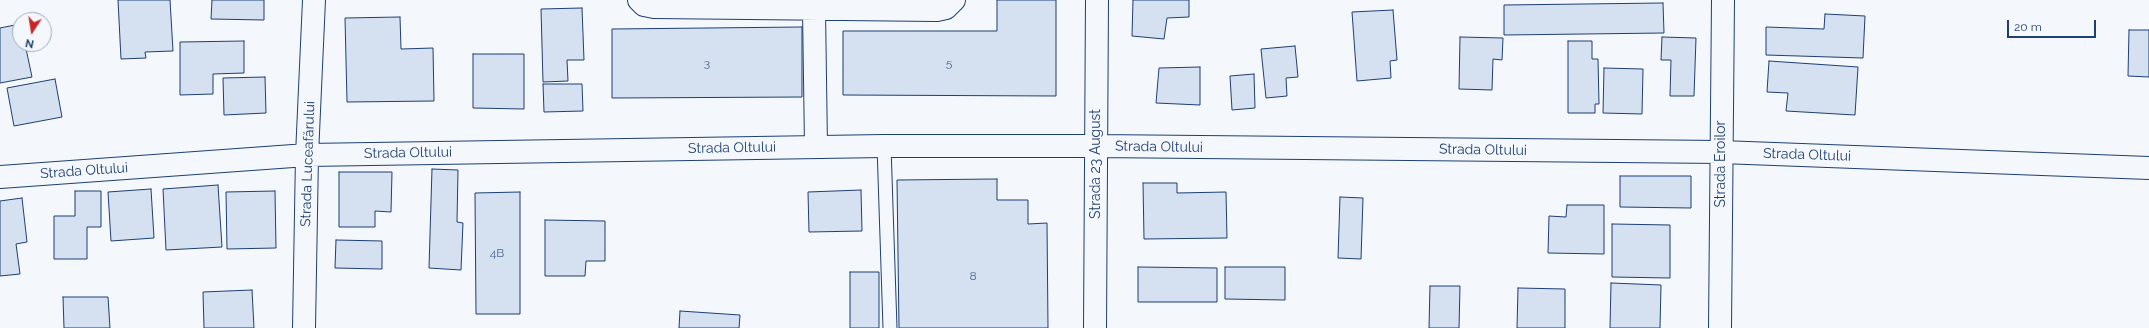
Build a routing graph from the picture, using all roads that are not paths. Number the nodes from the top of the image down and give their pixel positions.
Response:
1 (314, 0) edge
2 (639, 0) edge
3 (954, 0) edge
4 (1097, 0) edge
5 (1723, 0) edge
6 (814, 5) edge
7 (884, 146) junction
8 (1096, 146) junction
9 (816, 147) junction
10 (1721, 152) junction
11 (307, 155) junction
12 (2149, 168) edge
13 (0, 177) edge
14 (304, 328) edge
15 (890, 328) edge
16 (1095, 328) edge
17 (1720, 328) edge

1 - 11 street, Strada Luceafărului
2 - 6 street
3 - 6 street
4 - 8 street, Strada 23 August
5 - 10 street, Strada Eroilor
6 - 9 street
7 - 8 street, Strada Oltului
7 - 9 street, Strada Oltului
7 - 15 lane
8 - 10 street, Strada Oltului
8 - 16 street, Strada 23 August
9 - 11 street, Strada Oltului
10 - 12 street, Strada Oltului
10 - 17 street, Strada Eroilor
11 - 13 street, Strada Oltului
11 - 14 street, Strada Luceafărului

